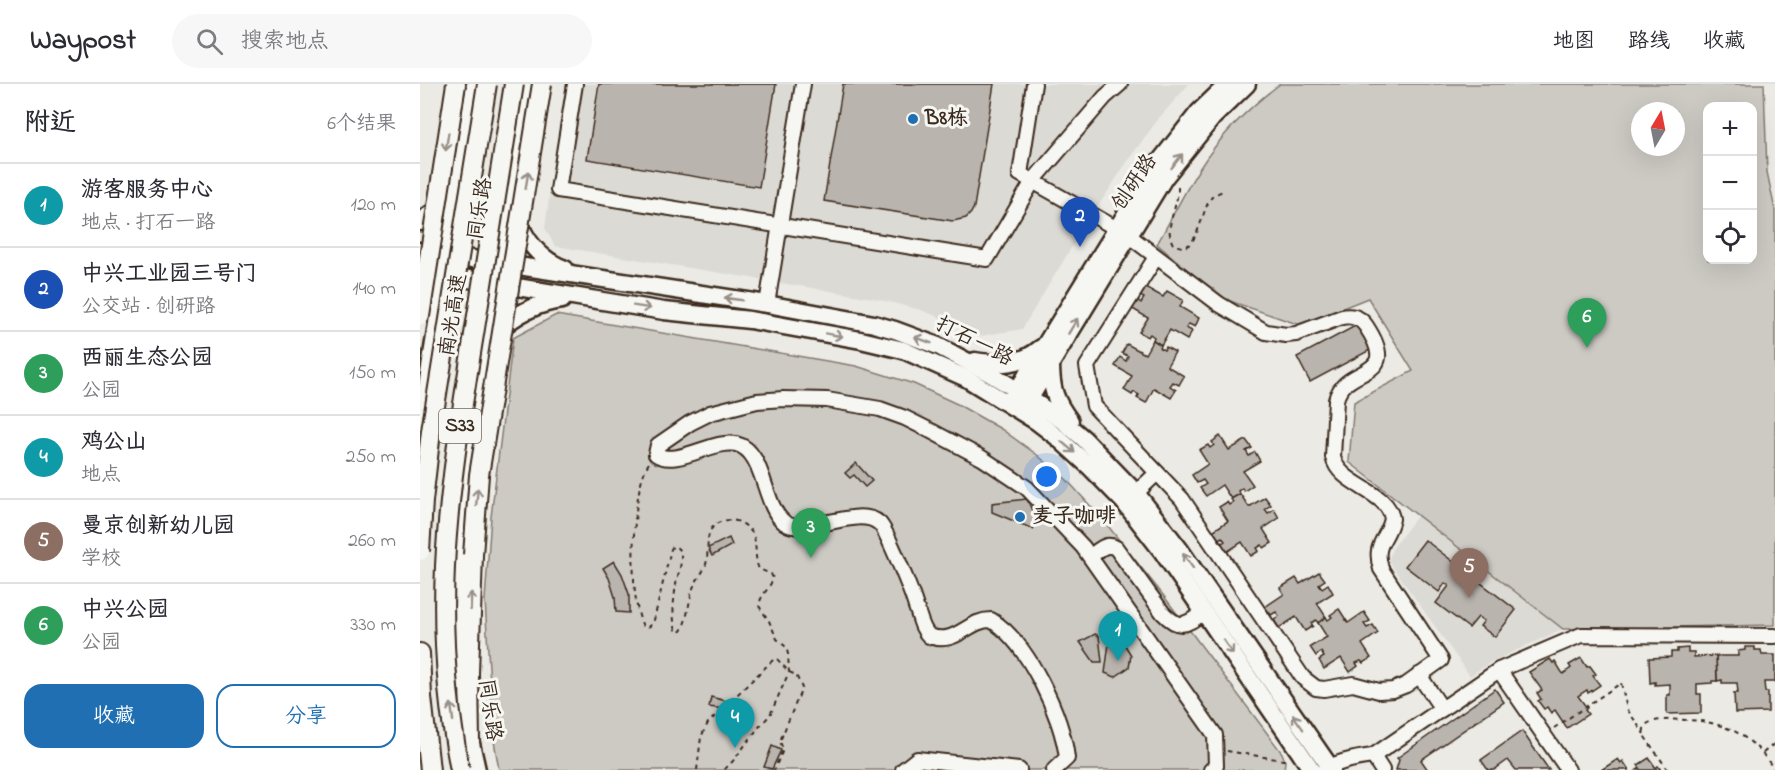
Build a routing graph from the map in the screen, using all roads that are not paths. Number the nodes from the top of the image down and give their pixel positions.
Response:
1 (456, 84) edge
2 (475, 84) edge
3 (488, 84) edge
4 (514, 84) edge
5 (524, 84) edge
6 (542, 84) edge
7 (575, 84) edge
8 (803, 84) edge
9 (1034, 84) edge
10 (1120, 84) edge
11 (1228, 84) edge
12 (1247, 84) edge
13 (460, 174) junction
14 (509, 178) junction
15 (1033, 181) junction
16 (420, 222) edge
17 (781, 226) junction
18 (1122, 232) junction
19 (420, 251) edge
20 (447, 255) junction
21 (1156, 256) junction
22 (495, 262) junction
23 (420, 271) edge
24 (444, 275) junction
25 (588, 278) junction
26 (491, 284) junction
27 (584, 299) junction
28 (767, 304) junction
29 (420, 306) edge
30 (420, 316) edge
31 (1048, 341) junction
32 (433, 347) junction
33 (481, 350) junction
34 (963, 359) junction
35 (1051, 364) junction
36 (1019, 401) junction
37 (420, 431) edge
38 (1084, 439) junction
39 (1157, 473) junction
40 (1136, 493) junction
41 (420, 551) edge
42 (1091, 556) junction
43 (1204, 612) junction
44 (1775, 636) edge
45 (420, 653) edge
46 (1499, 670) junction
47 (1419, 675) junction
48 (1442, 709) junction
49 (470, 743) junction
50 (1372, 756) junction
51 (1309, 767) edge
52 (1328, 769) edge
53 (430, 770) edge
54 (460, 770) edge
55 (477, 770) edge
56 (903, 770) edge
57 (1019, 770) edge
58 (1054, 770) edge
59 (1211, 770) edge
60 (1382, 770) edge
61 (1568, 770) edge

1 -> 30 highway, bridge
2 - 13 main road, 同乐路
3 - 41 highway, 南光高速 / S33, bridge
54 -> 4 highway, 南光高速 / S33, bridge
5 - 14 main road, 同乐路
49 -> 6 highway, bridge
7 - 17 street
8 - 17 street
9 - 15 street
10 - 15 street
11 - 18 main road, 创研路
18 -> 12 main road, 创研路
13 - 16 main road
13 - 20 main road, 同乐路
14 - 22 main road, 同乐路
14 - 25 main road
15 - 17 street
15 - 18 street
17 - 28 street
18 - 21 street
18 - 31 main road, 创研路
35 -> 18 main road, 创研路
19 - 20 main road, 打石一路
20 - 22 main road, 打石一路
20 - 24 main road, 同乐路
21 - 39 street
21 - 47 street
22 - 25 main road, 打石一路
22 - 26 main road, 同乐路
23 - 24 street, 打石一路
24 - 26 main road, 打石一路
24 - 32 main road, 同乐路
28 -> 25 main road, 打石一路
26 - 27 main road, 打石一路
26 - 33 main road, 同乐路
27 - 33 main road
27 -> 36 main road, 打石一路
34 -> 28 main road, 打石一路
29 - 32 main road
31 - 34 main road
31 - 36 main road, 创研路
32 - 37 main road, 同乐路
33 - 49 main road, 同乐路
34 - 36 main road, 打石一路
35 - 36 main road, 创研路
35 - 38 main road
36 - 38 main road, 打石一路
36 -> 43 main road, 打石一路
38 - 40 main road, 打石一路
39 - 40 street
39 - 47 street
52 -> 40 main road, 打石一路
42 - 43 street
42 - 58 street
42 - 59 street
43 -> 51 main road, 打石一路
44 - 46 street
45 - 53 highway
46 - 48 street
46 - 61 street
47 - 48 street
48 - 50 street
49 - 55 main road, 同乐路
50 - 52 street
50 - 60 street
56 - 57 street

